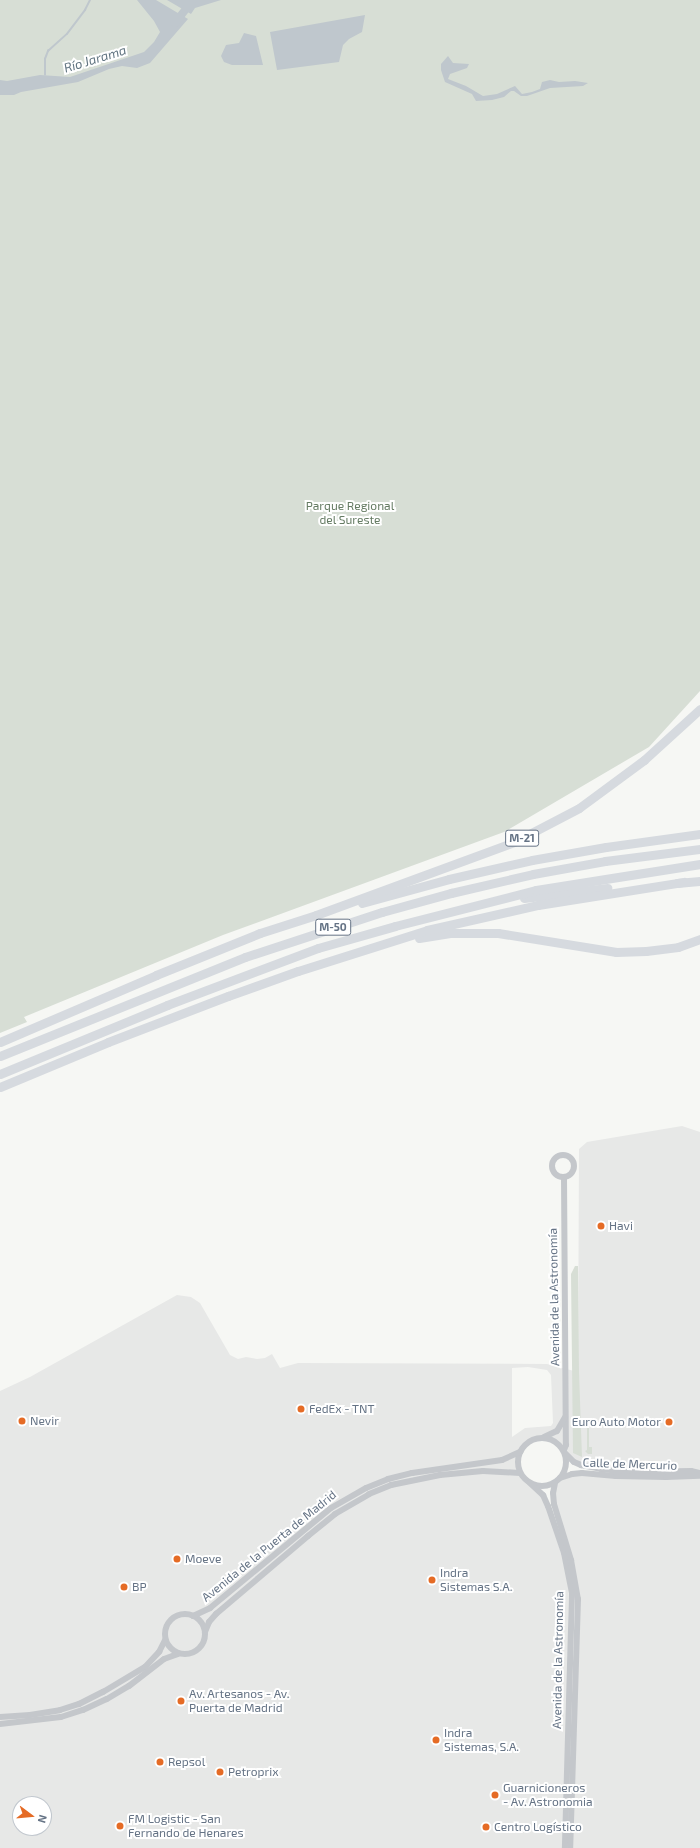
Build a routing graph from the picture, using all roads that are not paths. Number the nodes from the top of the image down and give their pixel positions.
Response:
1 (700, 709) edge
2 (700, 834) edge
3 (700, 848) edge
4 (700, 864) edge
5 (700, 881) edge
6 (684, 882) junction
7 (506, 897) junction
8 (316, 915) junction
9 (700, 939) edge
10 (384, 945) junction
11 (0, 1042) edge
12 (0, 1056) edge
13 (0, 1074) edge
14 (0, 1088) edge
15 (564, 1177) dead end
16 (566, 1416) junction
17 (543, 1437) junction
18 (520, 1452) junction
19 (565, 1452) junction
20 (520, 1473) junction
21 (700, 1475) edge
22 (560, 1478) junction
23 (530, 1483) junction
24 (555, 1483) junction
25 (193, 1616) junction
26 (205, 1632) junction
27 (165, 1640) junction
28 (178, 1654) junction
29 (0, 1717) edge
30 (0, 1724) edge
31 (565, 1848) edge
32 (570, 1848) edge

1 - 8 highway, M-21
2 - 8 highway, M-50
3 - 12 highway, M-50
4 - 7 highway, M-50
5 - 6 highway, M-50
6 - 7 highway
6 - 10 highway, M-50
7 - 13 highway, M-50
8 - 11 highway, M-50
9 - 10 highway
10 - 14 highway, M-50
15 - 16 street, Avenida de la Astronomía
16 - 17 street
16 - 19 street, Avenida de la Astronomía
17 - 18 street
17 - 19 street
18 - 20 street
18 - 25 street, Avenida de la Puerta de Madrid
19 - 21 street, Calle de Mercurio
19 - 22 street
20 - 23 street
20 - 26 street, Avenida de la Puerta de Madrid
21 - 22 street, Calle de Mercurio
22 - 24 street
23 - 24 street
23 - 31 street, Avenida de la Astronomía
24 - 32 street, Avenida de la Astronomía
25 - 26 street
25 - 27 street
26 - 28 street
27 - 28 street
27 - 29 street
28 - 30 street

